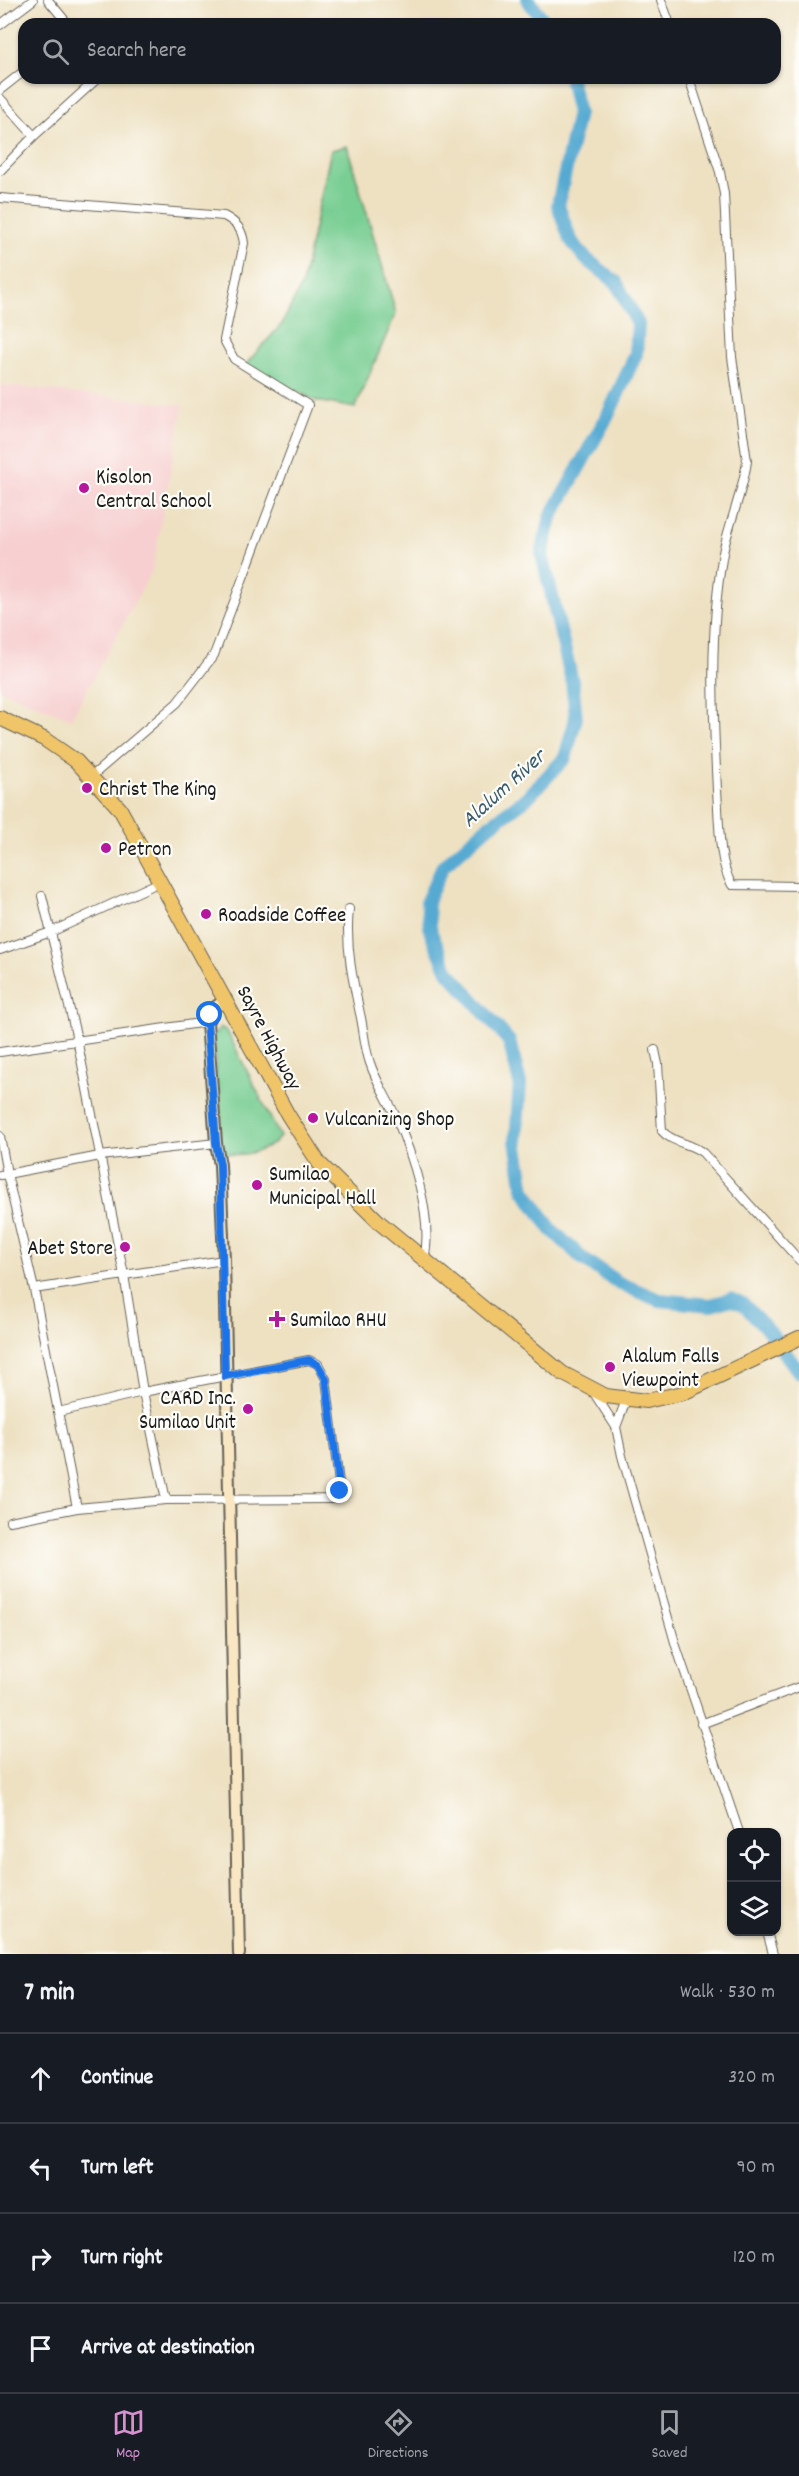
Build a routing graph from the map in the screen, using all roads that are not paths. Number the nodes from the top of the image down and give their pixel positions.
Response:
1 (33, 0) edge
2 (48, 0) edge
3 (661, 0) edge
4 (63, 18) edge
5 (668, 18) edge
6 (0, 25) edge
7 (18, 76) edge
8 (91, 84) edge
9 (691, 84) edge
10 (0, 90) edge
11 (0, 98) edge
12 (34, 136) junction
13 (0, 171) edge
14 (0, 198) edge
15 (0, 718) edge
16 (92, 776) junction
17 (162, 881) junction
18 (799, 885) edge
19 (42, 896) dead end
20 (349, 909) dead end
21 (51, 932) junction
22 (0, 950) edge
23 (226, 999) junction
24 (207, 1022) junction
25 (77, 1039) junction
26 (655, 1050) dead end
27 (0, 1052) edge
28 (0, 1136) edge
29 (216, 1143) junction
30 (100, 1156) junction
31 (3, 1174) edge
32 (224, 1260) junction
33 (424, 1260) junction
34 (799, 1260) edge
35 (124, 1275) junction
36 (34, 1290) junction
37 (799, 1338) edge
38 (225, 1376) junction
39 (591, 1390) junction
40 (143, 1392) junction
41 (626, 1400) junction
42 (58, 1412) junction
43 (616, 1427) junction
44 (166, 1500) junction
45 (228, 1500) junction
46 (78, 1508) junction
47 (10, 1521) dead end
48 (799, 1688) edge
49 (701, 1724) junction
50 (737, 1828) edge
51 (768, 1936) edge
52 (239, 1954) edge
53 (773, 1954) edge

1 - 6 street
2 - 4 street
3 - 5 street
7 - 10 street
8 - 12 street
9 - 18 street
11 - 12 street
12 - 13 street
14 - 16 street
15 - 16 highway, Sayre Highway
16 - 17 highway, Sayre Highway
17 - 21 street
17 - 23 highway, Sayre Highway
19 - 21 street
20 - 33 street
21 - 22 street
21 - 25 street
23 - 24 street
23 - 33 highway, Sayre Highway
24 - 25 street
24 - 29 street
25 - 27 street
25 - 30 street
26 - 34 street
28 - 31 street
29 - 30 street
29 - 32 street
30 - 31 street
30 - 35 street
31 - 36 street
32 - 35 street
32 - 38 street
33 - 39 highway, Sayre Highway
35 - 36 street
35 - 40 street
36 - 42 street
37 - 41 highway, Sayre Highway
38 - 40 street
38 - 45 street
38 - 45 street
39 - 41 highway, Sayre Highway
39 - 43 street
40 - 42 street
40 - 44 street
41 - 43 street
42 - 46 street
43 - 49 street
44 - 45 street
44 - 46 street
45 - 52 street
46 - 47 street
48 - 49 street
49 - 50 street
51 - 53 street

